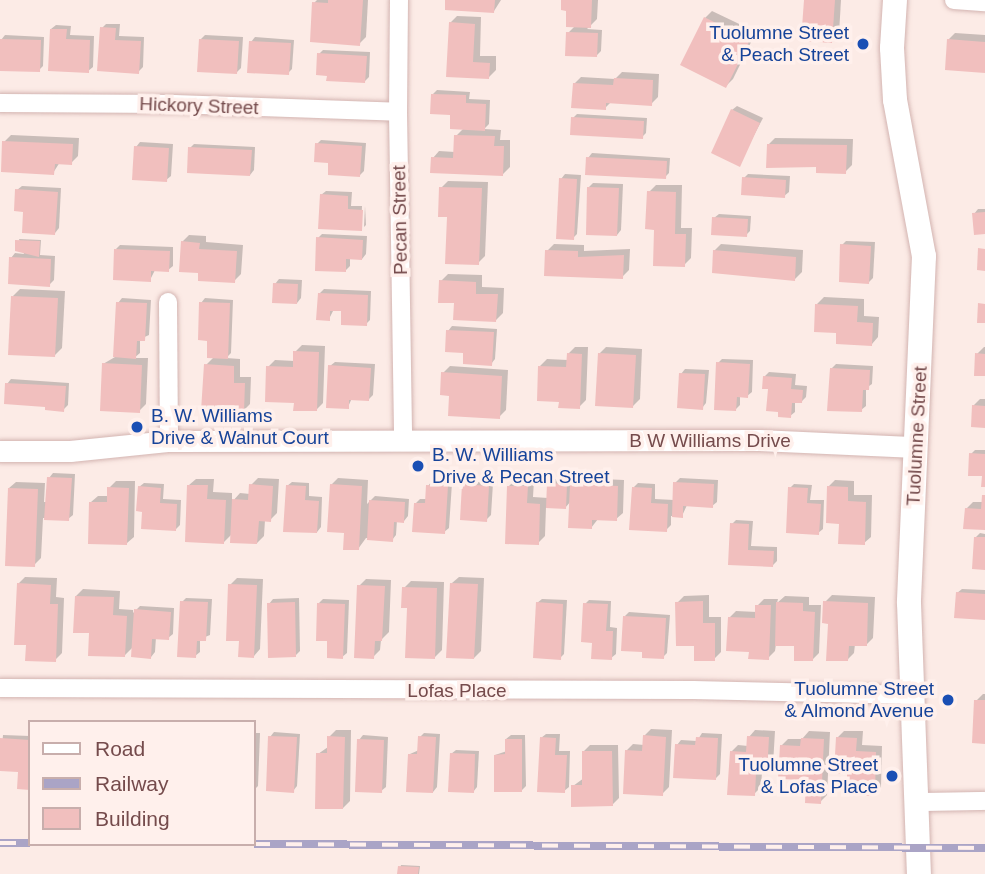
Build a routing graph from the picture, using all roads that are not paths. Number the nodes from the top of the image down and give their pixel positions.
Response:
1 (399, 0) edge
2 (895, 0) edge
3 (954, 0) edge
4 (985, 2) edge
5 (0, 103) edge
6 (398, 112) junction
7 (168, 302) dead end
8 (403, 440) junction
9 (169, 441) junction
10 (916, 447) junction
11 (0, 451) edge
12 (0, 688) edge
13 (914, 695) junction
14 (985, 801) edge
15 (918, 802) junction
16 (919, 874) edge

1 - 6 street, Pecan Street
2 - 10 main road, Tuolumne Street
3 - 4 street
5 - 6 street, Hickory Street
6 - 8 street, Pecan Street
7 - 9 street
8 - 9 street, B W Williams Drive
8 - 10 street, B W Williams Drive
9 - 11 street, B W Williams Drive
10 - 13 main road, Tuolumne Street
12 - 13 street, Lofas Place
13 - 15 main road, Tuolumne Street
14 - 15 street
15 - 16 main road, Tuolumne Street

